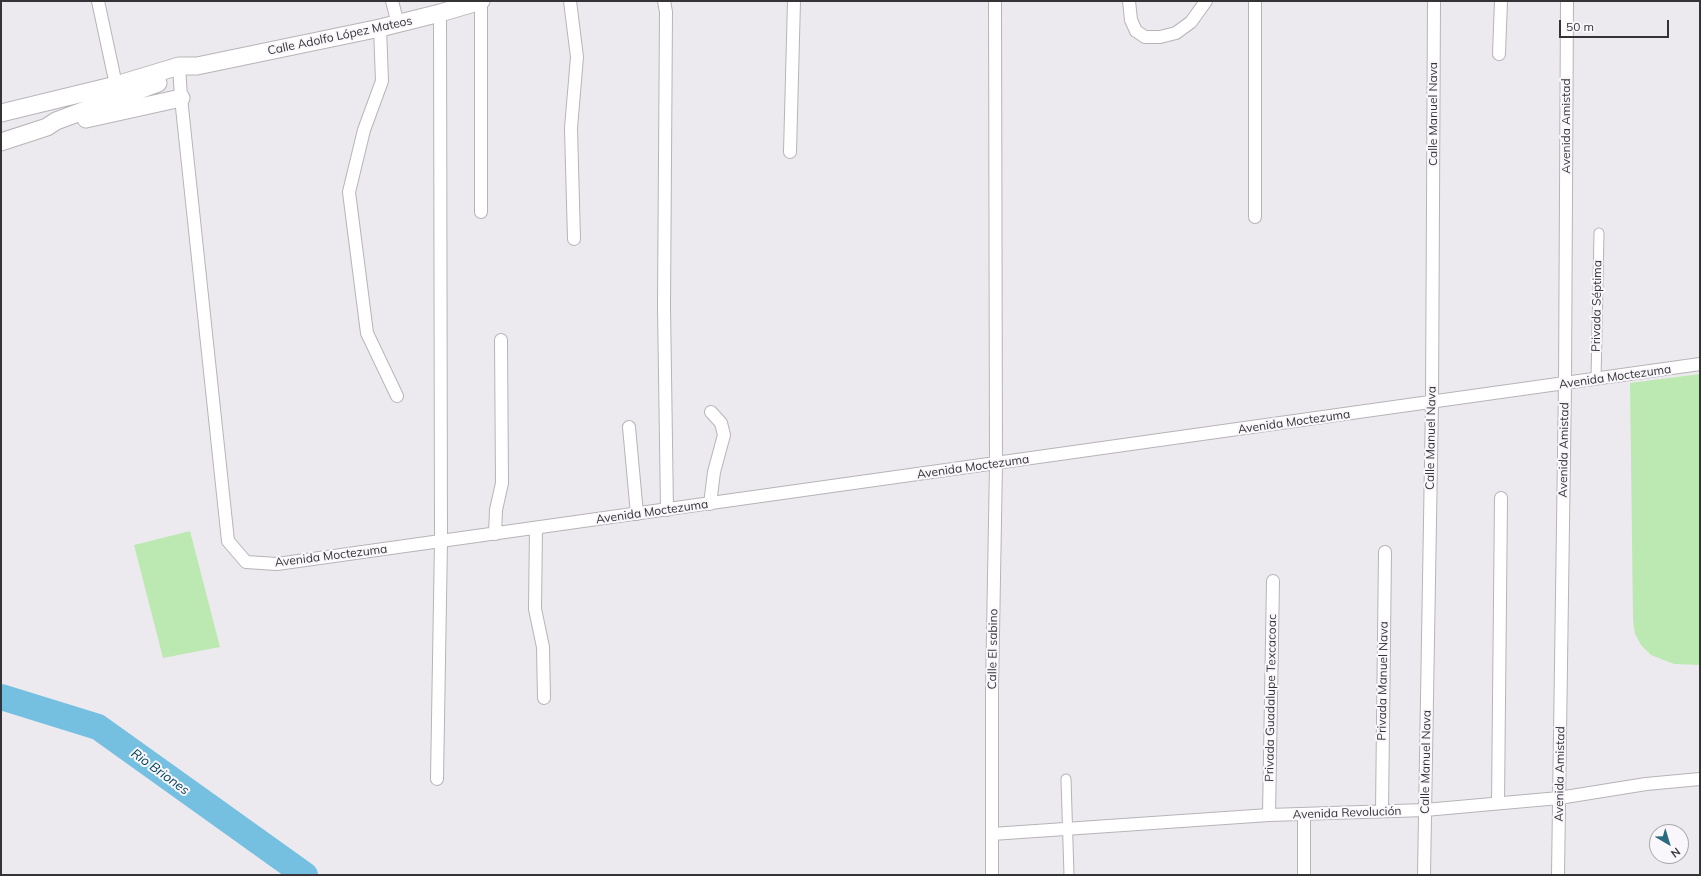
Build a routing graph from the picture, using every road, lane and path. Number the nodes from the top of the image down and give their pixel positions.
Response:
1 (98, 1) edge
2 (392, 1) edge
3 (481, 1) edge
4 (570, 1) edge
5 (664, 1) edge
6 (794, 1) edge
7 (995, 1) edge
8 (1129, 1) edge
9 (1206, 1) edge
10 (1255, 1) edge
11 (1434, 1) edge
12 (1501, 1) edge
13 (1567, 1) edge
14 (440, 13) junction
15 (398, 24) junction
16 (380, 28) junction
17 (1499, 54) dead end
18 (179, 71) junction
19 (116, 85) junction
20 (181, 98) junction
21 (1, 113) edge
22 (47, 127) junction
23 (1, 142) edge
24 (790, 152) dead end
25 (482, 212) dead end
26 (1255, 217) dead end
27 (1599, 233) dead end
28 (574, 239) dead end
29 (501, 340) dead end
30 (1700, 364) edge
31 (1596, 379) junction
32 (1565, 384) junction
33 (397, 396) dead end
34 (1432, 403) junction
35 (711, 412) dead end
36 (629, 428) dead end
37 (996, 464) junction
38 (1500, 498) dead end
39 (710, 504) junction
40 (667, 510) junction
41 (637, 514) junction
42 (536, 528) junction
43 (495, 534) junction
44 (441, 541) junction
45 (1385, 552) dead end
46 (1273, 581) dead end
47 (544, 698) dead end
48 (437, 779) dead end
49 (1066, 779) dead end
50 (1700, 780) edge
51 (1559, 798) junction
52 (1498, 803) junction
53 (1425, 810) junction
54 (1382, 811) junction
55 (1304, 814) junction
56 (1269, 816) junction
57 (1067, 829) junction
58 (992, 834) junction
59 (992, 875) edge
60 (1069, 875) edge
61 (1304, 875) edge
62 (1424, 875) edge
63 (1558, 875) edge

1 - 19 street
2 - 15 street
3 - 14 main road, Calle Adolfo López Mateos
3 - 25 street
4 - 28 street
5 - 40 street
6 - 24 street
7 - 37 street, Calle El sabino
8 - 9 street
10 - 26 street
11 - 34 street, Calle Manuel Nava
12 - 17 street
13 - 32 street, Avenida Amistad
14 - 15 main road, Calle Adolfo López Mateos
14 - 44 street
15 - 16 main road, Calle Adolfo López Mateos
16 - 18 main road, Calle Adolfo López Mateos
16 - 33 street
18 - 19 main road, Calle Adolfo López Mateos
18 - 20 street
18 - 22 main road, Calle Adolfo López Mateos
19 - 21 main road, Calle Adolfo López Mateos
20 - 22 main road
20 - 44 street, Avenida Moctezuma
22 - 23 main road, Calle Adolfo López Mateos
27 - 31 street, Privada Séptima
29 - 43 street
30 - 31 street, Avenida Moctezuma
31 - 32 street, Avenida Moctezuma
32 - 34 street, Avenida Moctezuma
32 - 51 street, Avenida Amistad
34 - 37 street, Avenida Moctezuma
34 - 53 street, Calle Manuel Nava
35 - 39 street
36 - 41 street
37 - 39 street, Avenida Moctezuma
37 - 58 street, Calle El sabino
38 - 52 street
39 - 40 street, Avenida Moctezuma
40 - 41 street, Avenida Moctezuma
41 - 42 street, Avenida Moctezuma
42 - 43 street, Avenida Moctezuma
42 - 47 street
43 - 44 street, Avenida Moctezuma
44 - 48 street
45 - 54 street, Privada Manuel Nava
46 - 56 street, Privada Guadalupe Texcacoac
49 - 57 street
50 - 51 street, Avenida Revolución
51 - 52 street, Avenida Revolución
51 - 63 street, Avenida Amistad
52 - 53 street, Avenida Revolución
53 - 54 street, Avenida Revolución
53 - 62 street, Calle Manuel Nava
54 - 55 street, Avenida Revolución
55 - 56 street, Avenida Revolución
55 - 61 street
56 - 57 street, Avenida Revolución
57 - 58 street, Avenida Revolución
57 - 60 street
58 - 59 street, Calle El sabino

